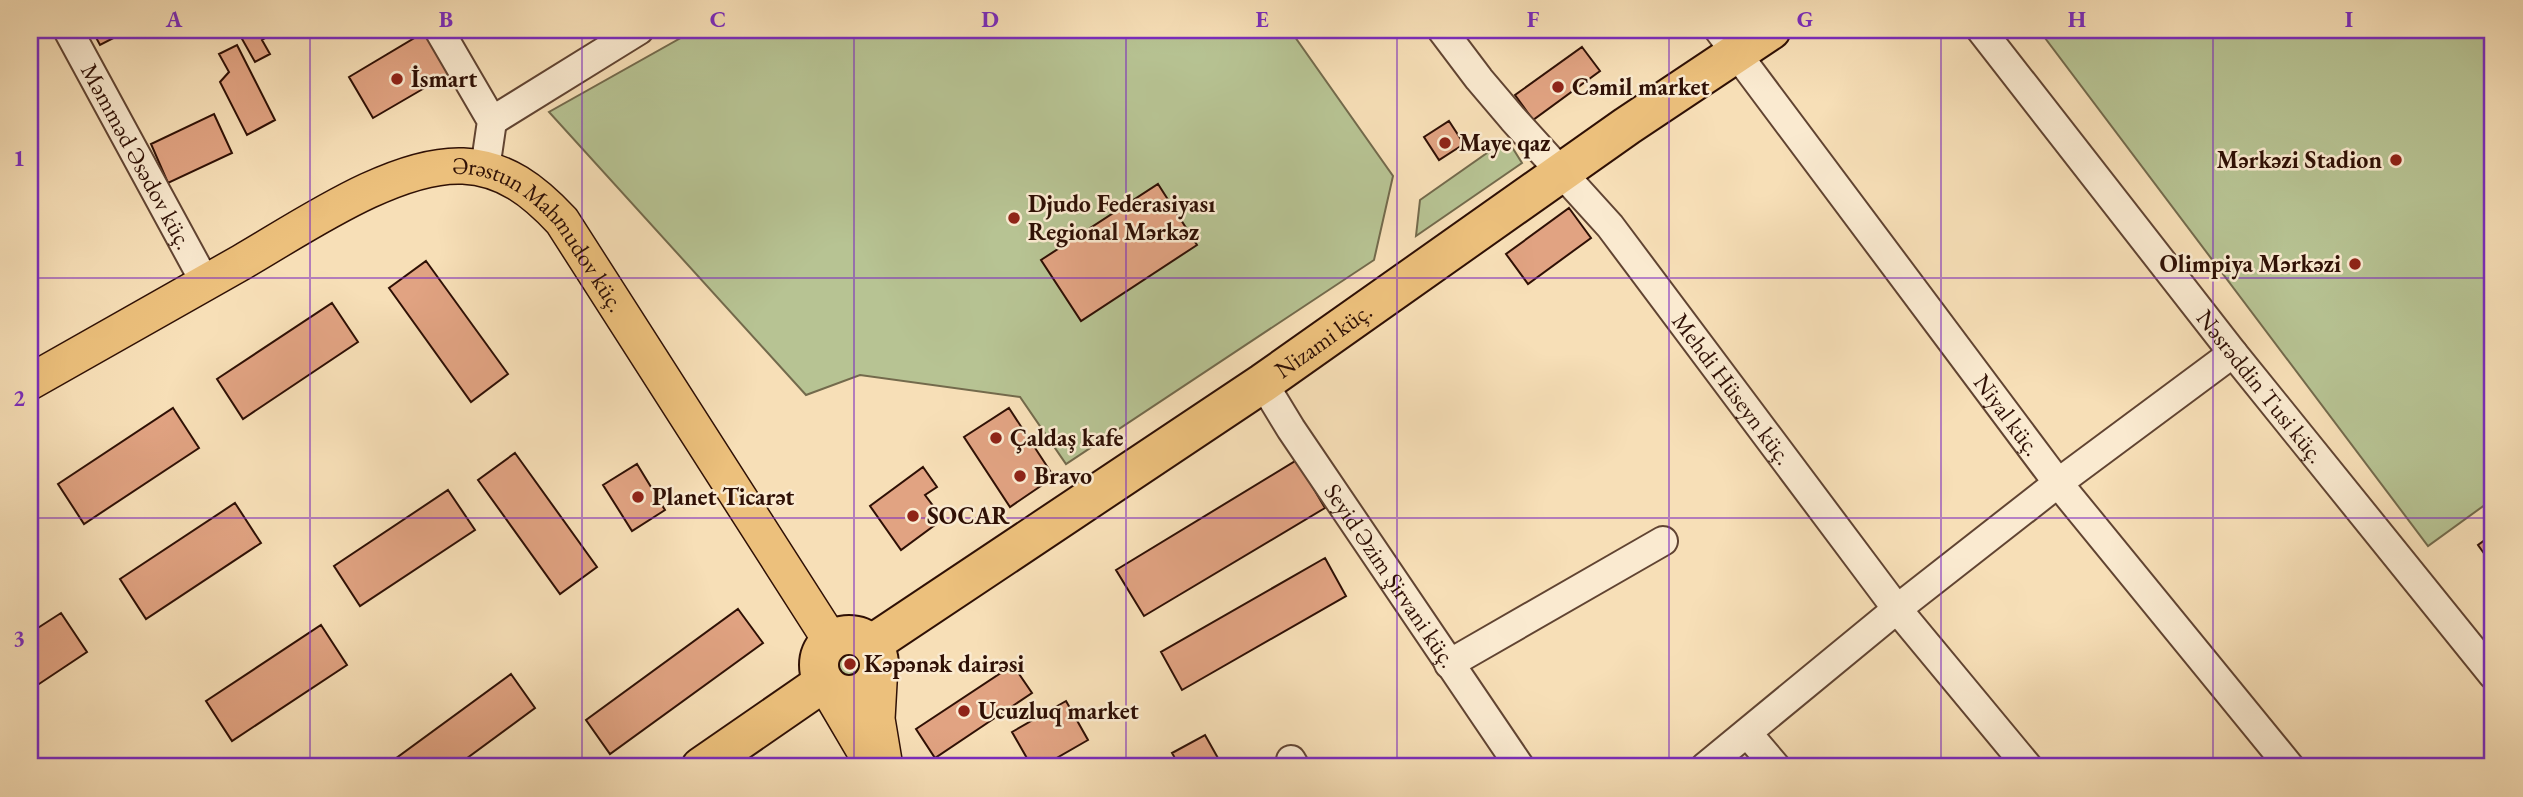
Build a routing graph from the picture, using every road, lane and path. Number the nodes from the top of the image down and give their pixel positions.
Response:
1 (68, 30) edge
2 (439, 30) edge
3 (639, 30) edge
4 (1442, 30) edge
5 (1771, 30) edge
6 (1981, 30) edge
7 (1728, 41) edge
8 (492, 121) junction
9 (485, 169) junction
10 (1561, 172) junction
11 (205, 282) junction
12 (2233, 354) junction
13 (30, 382) edge
14 (1263, 383) junction
15 (2058, 483) junction
16 (1663, 541) dead end
17 (1897, 609) junction
18 (831, 641) junction
19 (876, 655) junction
20 (1450, 664) junction
21 (2493, 675) edge
22 (824, 682) junction
23 (1748, 734) junction
24 (701, 767) edge
25 (874, 767) edge
26 (884, 767) edge
27 (1520, 767) edge
28 (1705, 767) edge
29 (1776, 767) edge
30 (2028, 767) edge
31 (2290, 767) edge

1 - 11 street, Məmməd Əsədov küç.
2 - 8 street
3 - 8 street
4 - 10 street, Mehdi Hüseyn küç.
5 - 7 highway, Nizami küç.
6 - 12 street, Nəsrəddin Tusi küç.
7 - 10 highway, Nizami küç.
7 - 15 street, Niyal küç.
8 - 9 street
9 - 11 main road, Ərəstun Mahmudov küç.
9 - 18 main road, Ərəstun Mahmudov küç.
10 - 14 highway, Nizami küç.
10 - 17 street, Mehdi Hüseyn küç.
11 - 13 main road, Ərəstun Mahmudov küç.
12 - 15 street
12 - 21 street, Nəsrəddin Tusi küç.
14 - 19 highway, Nizami küç.
14 - 20 street, Seyid Əzim Şirvani küç.
15 - 17 street
15 - 31 street, Niyal küç.
16 - 20 street
17 - 23 street
17 - 30 street, Mehdi Hüseyn küç.
18 - 19 highway
18 - 22 highway
19 - 22 highway
19 - 26 main road
20 - 27 street, Seyid Əzim Şirvani küç.
22 - 24 highway
22 - 25 main road
23 - 28 street
23 - 29 street

